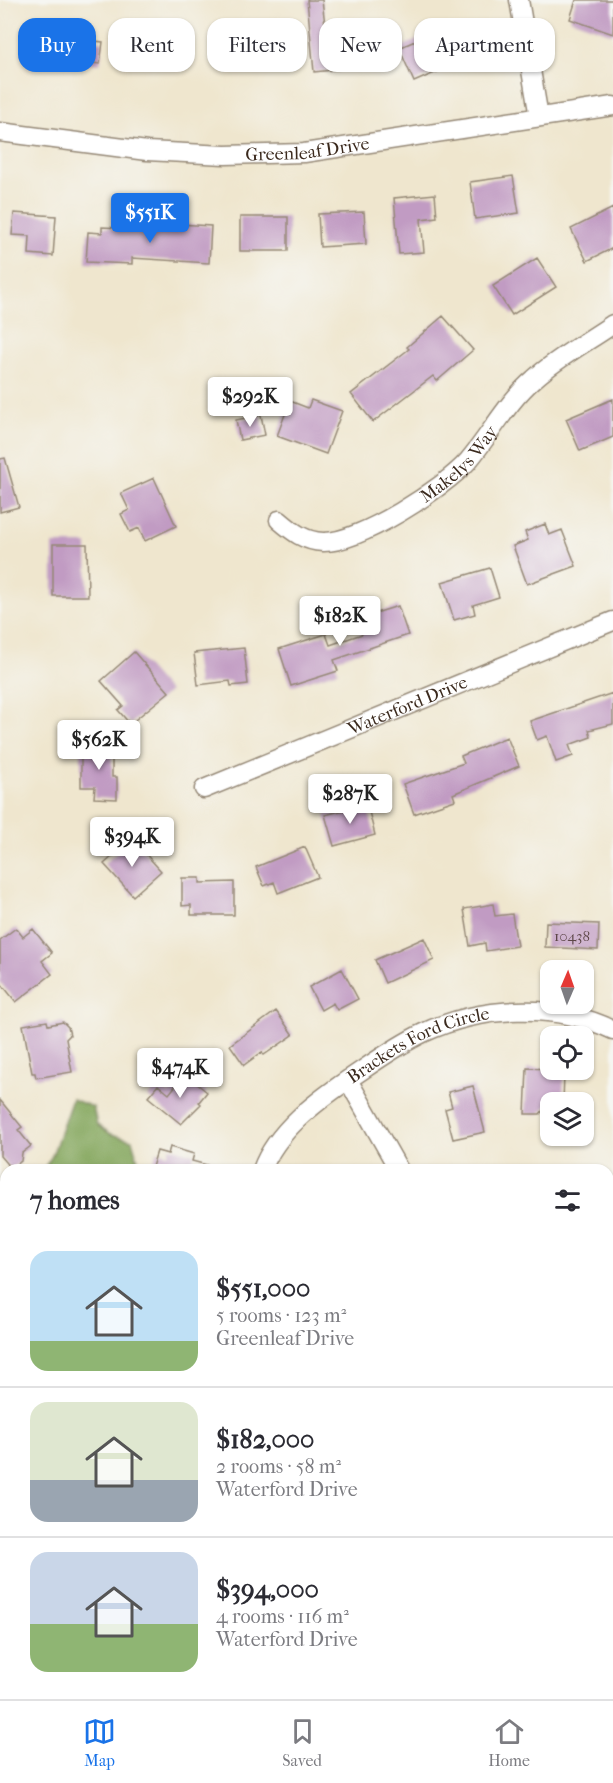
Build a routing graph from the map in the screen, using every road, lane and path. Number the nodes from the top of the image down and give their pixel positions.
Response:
1 (519, 0) edge
2 (613, 105) edge
3 (539, 117) junction
4 (0, 132) edge
5 (613, 324) edge
6 (279, 520) dead end
7 (613, 621) edge
8 (204, 789) dead end
9 (613, 1030) edge
10 (348, 1080) junction
11 (266, 1164) edge
12 (396, 1164) edge

1 - 3 street
2 - 3 street, Greenleaf Drive
3 - 4 street, Greenleaf Drive
5 - 6 street, Makelys Way
7 - 8 street, Waterford Drive
9 - 10 street, Brackets Ford Circle
10 - 11 street, Brackets Ford Circle
10 - 12 street

